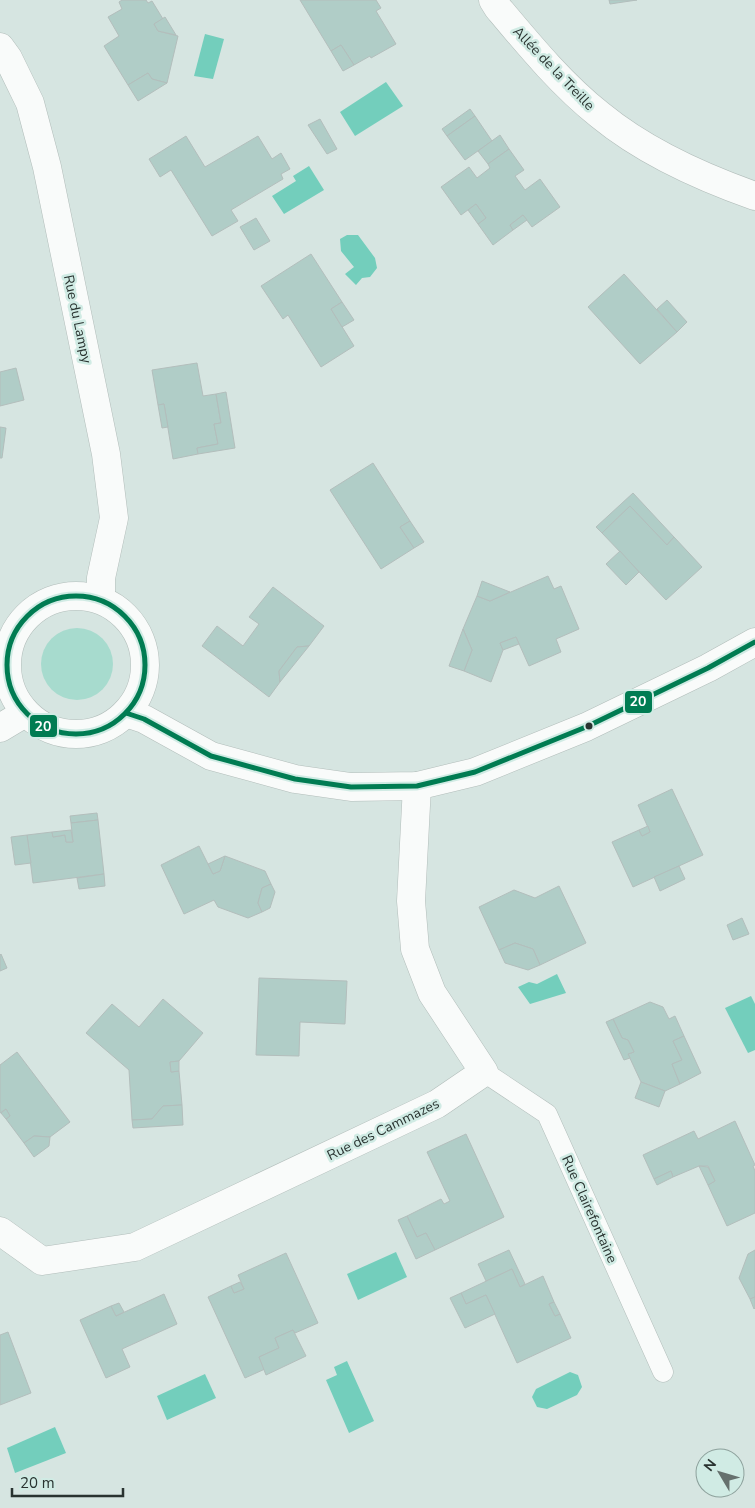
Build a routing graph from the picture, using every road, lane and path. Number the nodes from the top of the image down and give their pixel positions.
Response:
1 (493, 0) edge
2 (0, 47) edge
3 (755, 196) edge
4 (101, 599) junction
5 (8, 622) edge
6 (755, 642) edge
7 (25, 713) junction
8 (126, 714) junction
9 (0, 728) edge
10 (417, 786) junction
11 (484, 1072) junction
12 (0, 1231) edge
13 (663, 1372) dead end

1 - 3 street, Allée de la Treille
2 - 4 street, Rue du Lampy
4 - 5 street
4 - 8 street
5 - 7 street
6 - 10 street
7 - 8 street
7 - 9 street
8 - 10 street
10 - 11 street
11 - 12 street, Rue des Cammazes
11 - 13 lane, Rue Clairefontaine

